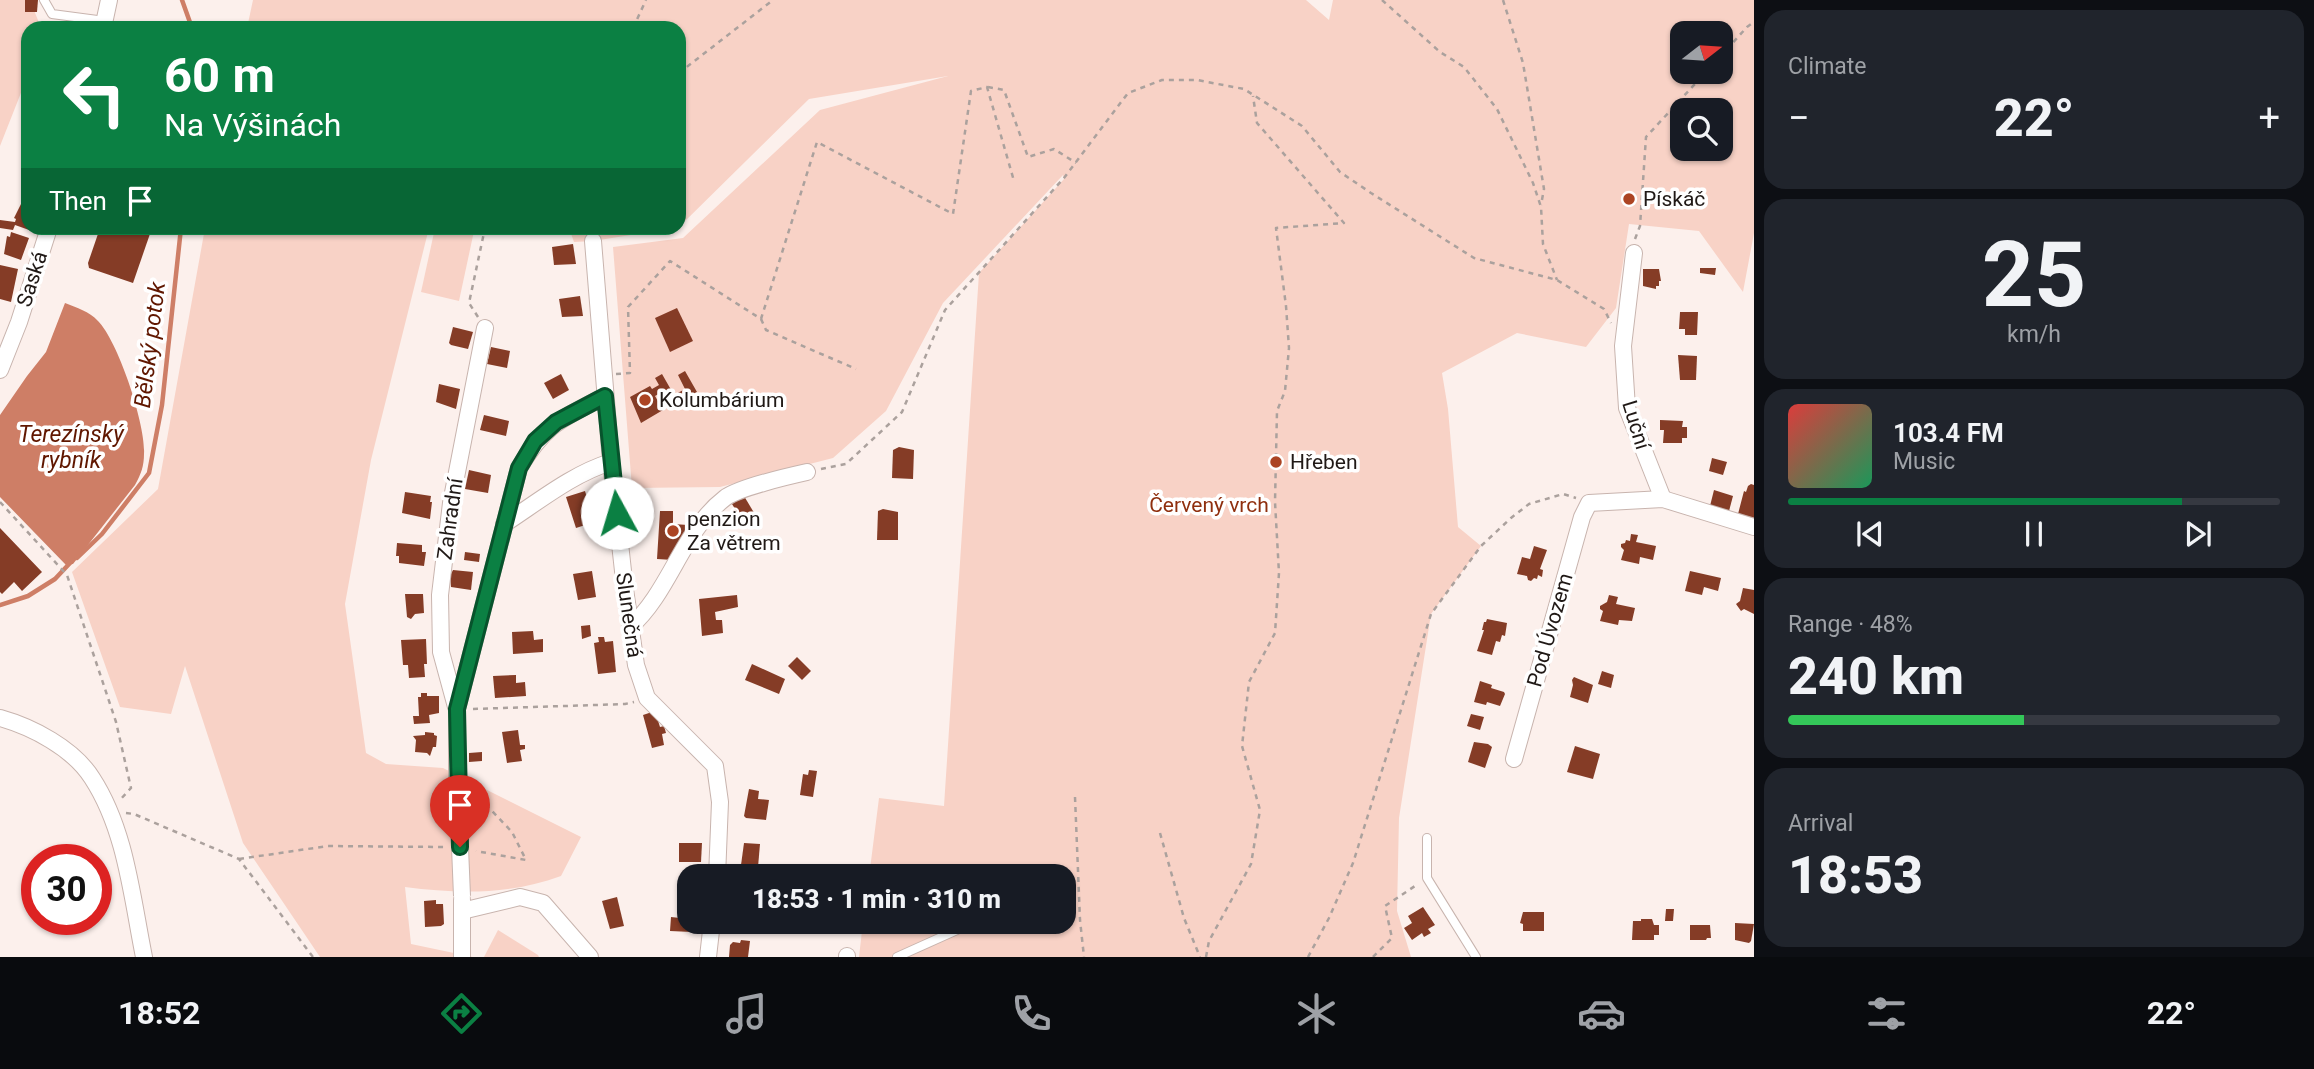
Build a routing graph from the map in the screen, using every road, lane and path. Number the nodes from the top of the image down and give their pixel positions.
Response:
1 (44, 0) edge
2 (109, 0) edge
3 (646, 0) edge
4 (773, 0) edge
5 (1382, 0) edge
6 (1503, 0) edge
7 (88, 21) edge
8 (105, 21) edge
9 (636, 21) edge
10 (1754, 22) edge
11 (1733, 43) edge
12 (686, 68) edge
13 (1695, 84) edge
14 (987, 87) junction
15 (1253, 96) junction
16 (1076, 163) junction
17 (1014, 181) dead end
18 (1541, 207) junction
19 (47, 235) edge
20 (484, 235) edge
21 (593, 241) dead end
22 (1634, 253) joint
23 (1557, 280) junction
24 (761, 319) junction
25 (485, 328) joint
26 (1623, 346) junction
27 (856, 369) dead end
28 (0, 370) edge
29 (603, 375) junction
30 (605, 396) junction
31 (611, 462) junction
32 (807, 472) joint
33 (1663, 499) junction
34 (0, 502) edge
35 (1589, 503) junction
36 (504, 524) junction
37 (1754, 527) edge
38 (630, 627) junction
39 (647, 698) junction
40 (457, 709) junction
41 (0, 718) edge
42 (1514, 759) dead end
43 (457, 774) junction
44 (1075, 797) dead end
45 (110, 812) junction
46 (1160, 833) dead end
47 (1426, 838) dead end
48 (448, 848) dead end
49 (475, 851) dead end
50 (239, 859) junction
51 (718, 864) edge
52 (1427, 878) junction
53 (462, 903) junction
54 (711, 934) edge
55 (948, 934) edge
56 (1379, 951) junction
57 (144, 957) edge
58 (313, 957) edge
59 (462, 957) edge
60 (590, 957) edge
61 (708, 957) edge
62 (897, 957) edge
63 (1084, 957) edge
64 (1200, 957) edge
65 (1206, 957) edge
66 (1308, 957) edge
67 (1373, 957) edge
68 (1381, 957) edge
69 (1476, 957) edge

1 - 7 lane
2 - 8 street
3 - 9 path
4 - 12 path
5 - 18 path
6 - 18 path
10 - 11 path
13 - 22 path
14 - 16 path
14 - 17 path
14 - 24 path
15 - 16 path
15 - 23 path
15 - 65 path
16 - 32 path
18 - 23 path
19 - 28 street, Saská
20 - 25 path
21 - 29 street, Slunečná
22 - 26 street, Luční
23 - 26 path
24 - 27 path
24 - 29 path
25 - 40 street, Zahradní
26 - 33 street, Luční
29 - 30 street, Slunečná
30 - 31 street, Slunečná
30 - 36 street
31 - 36 street
31 - 38 street, Slunečná
32 - 38 street
33 - 35 street
33 - 37 street
34 - 45 path
35 - 42 street, Pod Úvozem
35 - 66 path
36 - 40 street
38 - 39 street, Slunečná
39 - 40 path
39 - 51 street, Slunečná
40 - 43 street
41 - 45 street
43 - 49 path
43 - 53 street, bridge
44 - 63 path
45 - 50 path
45 - 57 street
46 - 64 path
47 - 52 lane
48 - 50 path
50 - 58 path
52 - 56 path
52 - 69 lane
53 - 59 street
53 - 60 street
54 - 61 street
55 - 62 lane
56 - 67 path
56 - 68 path

